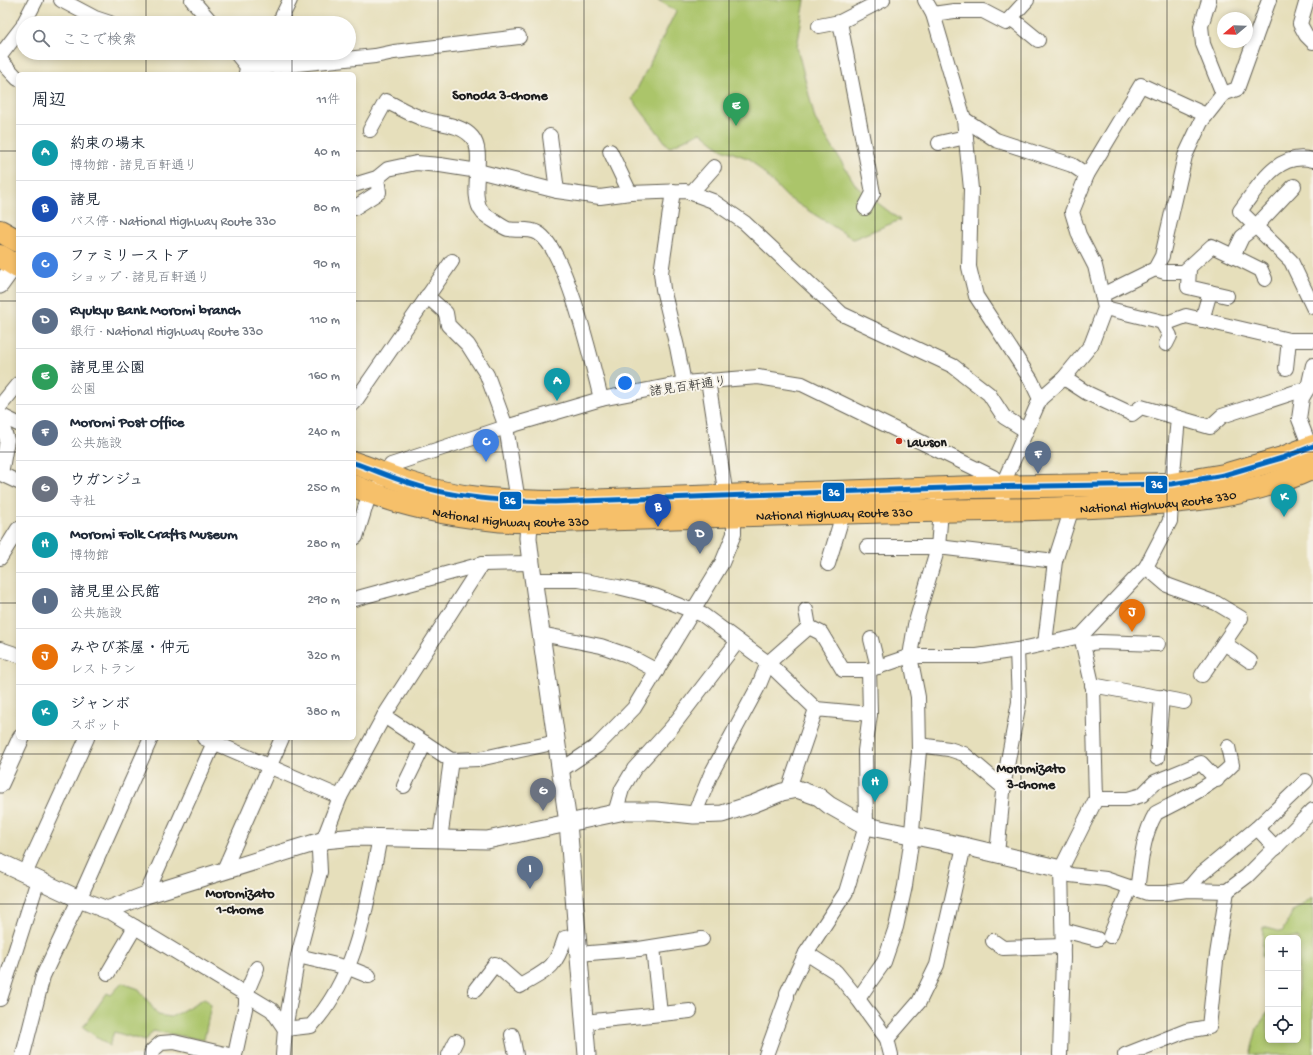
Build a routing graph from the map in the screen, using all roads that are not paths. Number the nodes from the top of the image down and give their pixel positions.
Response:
1 (36, 0) edge
2 (61, 0) edge
3 (192, 0) edge
4 (290, 0) edge
5 (884, 0) edge
6 (925, 0) edge
7 (1027, 0) edge
8 (1209, 0) edge
9 (1269, 0) edge
10 (1308, 0) edge
11 (1313, 5) edge
12 (933, 14) junction
13 (28, 16) edge
14 (92, 16) edge
15 (206, 16) edge
16 (282, 16) edge
17 (1011, 18) junction
18 (840, 22) junction
19 (819, 26) dead end
20 (16, 35) edge
21 (519, 37) dead end
22 (1038, 40) dead end
23 (1313, 42) edge
24 (0, 56) edge
25 (356, 58) edge
26 (0, 60) edge
27 (240, 60) edge
28 (258, 60) edge
29 (343, 60) edge
30 (247, 72) edge
31 (16, 77) edge
32 (1223, 94) junction
33 (1206, 115) junction
34 (964, 119) junction
35 (370, 130) dead end
36 (550, 136) dead end
37 (966, 137) junction
38 (939, 143) dead end
39 (610, 151) dead end
40 (1313, 160) edge
41 (714, 167) dead end
42 (478, 171) junction
43 (1087, 175) junction
44 (377, 178) junction
45 (356, 183) edge
46 (1294, 186) dead end
47 (557, 191) junction
48 (674, 191) junction
49 (630, 193) junction
50 (691, 193) junction
51 (356, 207) edge
52 (865, 208) dead end
53 (1256, 226) junction
54 (0, 231) edge
55 (16, 241) edge
56 (1233, 256) junction
57 (452, 261) dead end
58 (13, 262) edge
59 (1155, 269) junction
60 (1188, 269) junction
61 (1265, 279) dead end
62 (0, 285) edge
63 (1210, 292) junction
64 (1310, 292) edge
65 (427, 296) junction
66 (1227, 296) dead end
67 (1104, 302) junction
68 (1313, 307) edge
69 (1202, 320) junction
70 (1162, 322) junction
71 (1289, 340) junction
72 (1313, 340) edge
73 (1166, 344) dead end
74 (1313, 365) edge
75 (1286, 368) dead end
76 (1064, 378) junction
77 (708, 380) junction
78 (684, 383) junction
79 (16, 386) edge
80 (1308, 388) junction
81 (601, 399) junction
82 (1040, 399) junction
83 (356, 400) edge
84 (0, 406) edge
85 (0, 415) edge
86 (0, 418) edge
87 (1178, 418) junction
88 (16, 423) edge
89 (506, 427) junction
90 (1025, 430) junction
91 (1312, 448) edge
92 (356, 464) edge
93 (1313, 468) edge
94 (385, 473) junction
95 (0, 474) edge
96 (16, 481) edge
97 (1002, 486) junction
98 (934, 488) junction
99 (366, 491) edge
100 (1172, 493) junction
101 (726, 497) junction
102 (526, 508) junction
103 (1072, 508) junction
104 (1003, 510) junction
105 (939, 511) junction
106 (844, 514) junction
107 (734, 517) junction
108 (16, 534) edge
109 (356, 537) edge
110 (938, 547) junction
111 (867, 548) dead end
112 (0, 558) edge
113 (1055, 561) junction
114 (531, 563) junction
115 (482, 564) junction
116 (828, 564) dead end
117 (1146, 567) junction
118 (533, 580) junction
119 (356, 598) edge
120 (806, 610) dead end
121 (693, 613) junction
122 (809, 627) junction
123 (540, 634) junction
124 (871, 639) dead end
125 (1082, 640) junction
126 (738, 641) junction
127 (1045, 643) junction
128 (1224, 643) junction
129 (1158, 644) dead end
130 (0, 649) edge
131 (1017, 650) junction
132 (16, 653) edge
133 (910, 656) junction
134 (1250, 661) dead end
135 (768, 663) junction
136 (873, 669) junction
137 (657, 671) junction
138 (1202, 675) dead end
139 (1092, 685) junction
140 (1162, 697) junction
141 (1184, 702) dead end
142 (816, 709) junction
143 (870, 714) junction
144 (384, 716) junction
145 (20, 740) edge
146 (86, 740) edge
147 (149, 740) edge
148 (211, 740) edge
149 (281, 740) edge
150 (557, 742) junction
151 (425, 743) junction
152 (919, 745) junction
153 (1228, 747) dead end
154 (1157, 758) dead end
155 (451, 760) junction
156 (270, 766) junction
157 (561, 770) junction
158 (1217, 780) junction
159 (1306, 781) dead end
160 (0, 784) edge
161 (404, 786) dead end
162 (1004, 788) junction
163 (788, 791) junction
164 (340, 797) junction
165 (1096, 799) junction
166 (1313, 810) edge
167 (616, 814) junction
168 (694, 815) junction
169 (568, 823) junction
170 (866, 826) junction
171 (1257, 828) junction
172 (912, 834) junction
173 (380, 837) junction
174 (440, 839) junction
175 (324, 840) junction
176 (964, 846) junction
177 (1276, 848) junction
178 (997, 854) junction
179 (0, 862) edge
180 (1061, 869) junction
181 (223, 872) junction
182 (31, 877) junction
183 (1134, 889) junction
184 (1187, 890) junction
185 (1227, 891) junction
186 (146, 895) junction
187 (79, 899) junction
188 (107, 910) junction
189 (134, 927) junction
190 (1063, 930) junction
191 (576, 936) junction
192 (702, 939) dead end
193 (994, 941) dead end
194 (1063, 946) junction
195 (653, 947) junction
196 (806, 953) junction
197 (578, 954) junction
198 (298, 956) junction
199 (257, 968) dead end
200 (349, 968) junction
201 (108, 973) dead end
202 (370, 976) dead end
203 (475, 990) dead end
204 (246, 994) junction
205 (858, 998) junction
206 (0, 999) edge
207 (690, 1011) dead end
208 (660, 1014) junction
209 (584, 1022) junction
210 (285, 1029) junction
211 (512, 1035) dead end
212 (887, 1039) junction
213 (456, 1041) dead end
214 (23, 1055) edge
215 (151, 1055) edge
216 (229, 1055) edge
217 (235, 1055) edge
218 (283, 1055) edge
219 (448, 1055) edge
220 (516, 1055) edge
221 (587, 1055) edge
222 (766, 1055) edge
223 (891, 1055) edge
224 (1060, 1055) edge
225 (1125, 1055) edge

1 - 13 street
2 - 14 street
3 - 15 street
4 - 16 street
5 - 18 street
6 - 12 street
7 - 17 street
8 - 32 street
9 - 32 street
10 - 11 street
10 - 23 street
12 - 17 street
12 - 34 street
17 - 22 street
18 - 19 street
18 - 52 street
20 - 24 street
21 - 25 street
26 - 31 street
27 - 30 street
28 - 30 street
29 - 30 street
32 - 33 street
33 - 43 street
33 - 59 street
34 - 37 street
34 - 43 street
35 - 42 street
36 - 47 street
37 - 38 street
37 - 82 street
39 - 49 street
40 - 53 street
41 - 50 street
42 - 44 street
42 - 47 street
42 - 81 street
43 - 67 street
44 - 45 street
44 - 51 street
46 - 53 street
47 - 49 street
48 - 49 street
48 - 50 street
48 - 78 street
50 - 90 street
53 - 56 street
53 - 64 street
54 - 55 highway
56 - 60 street
56 - 61 street
57 - 65 street
58 - 62 street
59 - 60 street
59 - 67 street
60 - 63 street
63 - 66 street
63 - 69 street
64 - 68 street
65 - 83 street
65 - 89 street
67 - 70 street
67 - 76 street
69 - 70 street
69 - 71 street
70 - 73 street
71 - 72 street
71 - 75 street
74 - 80 street
76 - 82 street
76 - 87 street
77 - 78 street, 諸見百軒通り
77 - 97 street, 諸見百軒通り
77 - 101 street
78 - 81 street, 諸見百軒通り
79 - 84 street
80 - 87 street
80 - 91 street
81 - 89 street, 諸見百軒通り
82 - 90 street
85 - 88 street
86 - 95 street
87 - 100 street
89 - 94 street, 諸見百軒通り
89 - 102 street
90 - 97 street
91 - 100 highway, National Highway Route 330
92 - 94 highway, National Highway Route 330
93 - 100 highway, National Highway Route 330
94 - 99 street, 諸見百軒通り
94 - 102 highway, National Highway Route 330
95 - 96 street
97 - 98 highway, National Highway Route 330
97 - 100 highway, National Highway Route 330
97 - 104 street
98 - 101 highway, National Highway Route 330
98 - 105 street
99 - 102 highway, National Highway Route 330
99 - 109 street, 諸見百軒通り
100 - 103 highway, National Highway Route 330
100 - 117 street
101 - 102 highway, National Highway Route 330
102 - 107 highway, National Highway Route 330
102 - 114 street
103 - 104 highway, National Highway Route 330
103 - 113 street
104 - 105 highway, National Highway Route 330
105 - 106 highway, National Highway Route 330
105 - 110 street
106 - 107 highway, National Highway Route 330
106 - 116 street
107 - 121 street
108 - 112 street
110 - 111 street
110 - 113 street
110 - 133 street
113 - 127 street
114 - 115 street
114 - 118 street
115 - 119 street
115 - 144 street
117 - 125 street
117 - 128 street
118 - 121 street
118 - 123 street
120 - 122 street
121 - 126 street
121 - 137 street
122 - 135 street
122 - 136 street
123 - 137 street
123 - 150 street
124 - 136 street
125 - 127 street
125 - 129 street
125 - 139 street
126 - 135 street
126 - 167 street
127 - 131 street
128 - 134 street
128 - 138 street
130 - 132 street
131 - 133 street
131 - 162 street
133 - 136 street
133 - 152 street
135 - 142 street
135 - 168 street
136 - 143 street
137 - 157 street
139 - 140 street
139 - 165 street
140 - 141 street
140 - 154 street
142 - 143 street
142 - 163 street
143 - 170 street
144 - 151 street
144 - 164 street
145 - 160 street
146 - 182 street
147 - 187 street
148 - 156 street
148 - 186 street
149 - 156 street
150 - 155 street
150 - 157 street
151 - 155 street
151 - 161 street
152 - 162 street
152 - 172 street
153 - 158 street
155 - 174 street
156 - 164 street
156 - 181 street
157 - 169 street
158 - 165 street
158 - 183 street
159 - 171 street
162 - 178 street
163 - 168 street
163 - 170 street
164 - 175 street
165 - 180 street
166 - 177 street
167 - 168 street
167 - 169 street
169 - 174 street
169 - 191 street
170 - 172 street
170 - 196 street
171 - 177 street
171 - 184 street
172 - 176 street
172 - 205 street
173 - 174 street
173 - 175 street
173 - 200 street
175 - 181 street
175 - 198 street
176 - 178 street
176 - 212 street
177 - 185 street
178 - 180 street
179 - 182 street
180 - 183 street
180 - 190 street
181 - 186 street
182 - 187 street
182 - 206 street
183 - 184 street
183 - 190 street
184 - 185 street
185 - 225 street
186 - 188 street
187 - 188 street
187 - 214 street
188 - 189 street
189 - 201 street
189 - 204 street
190 - 194 street
191 - 197 street
191 - 203 street
192 - 195 street
193 - 194 street
194 - 224 street
195 - 197 street
195 - 208 street
196 - 205 street
196 - 222 street
197 - 209 street
198 - 200 street
198 - 210 street
199 - 204 street
200 - 202 street
200 - 210 street
204 - 210 street
204 - 217 street
205 - 212 street
207 - 208 street
208 - 209 street
209 - 221 street
210 - 218 street
211 - 220 street
212 - 223 street
213 - 219 street
215 - 216 street

